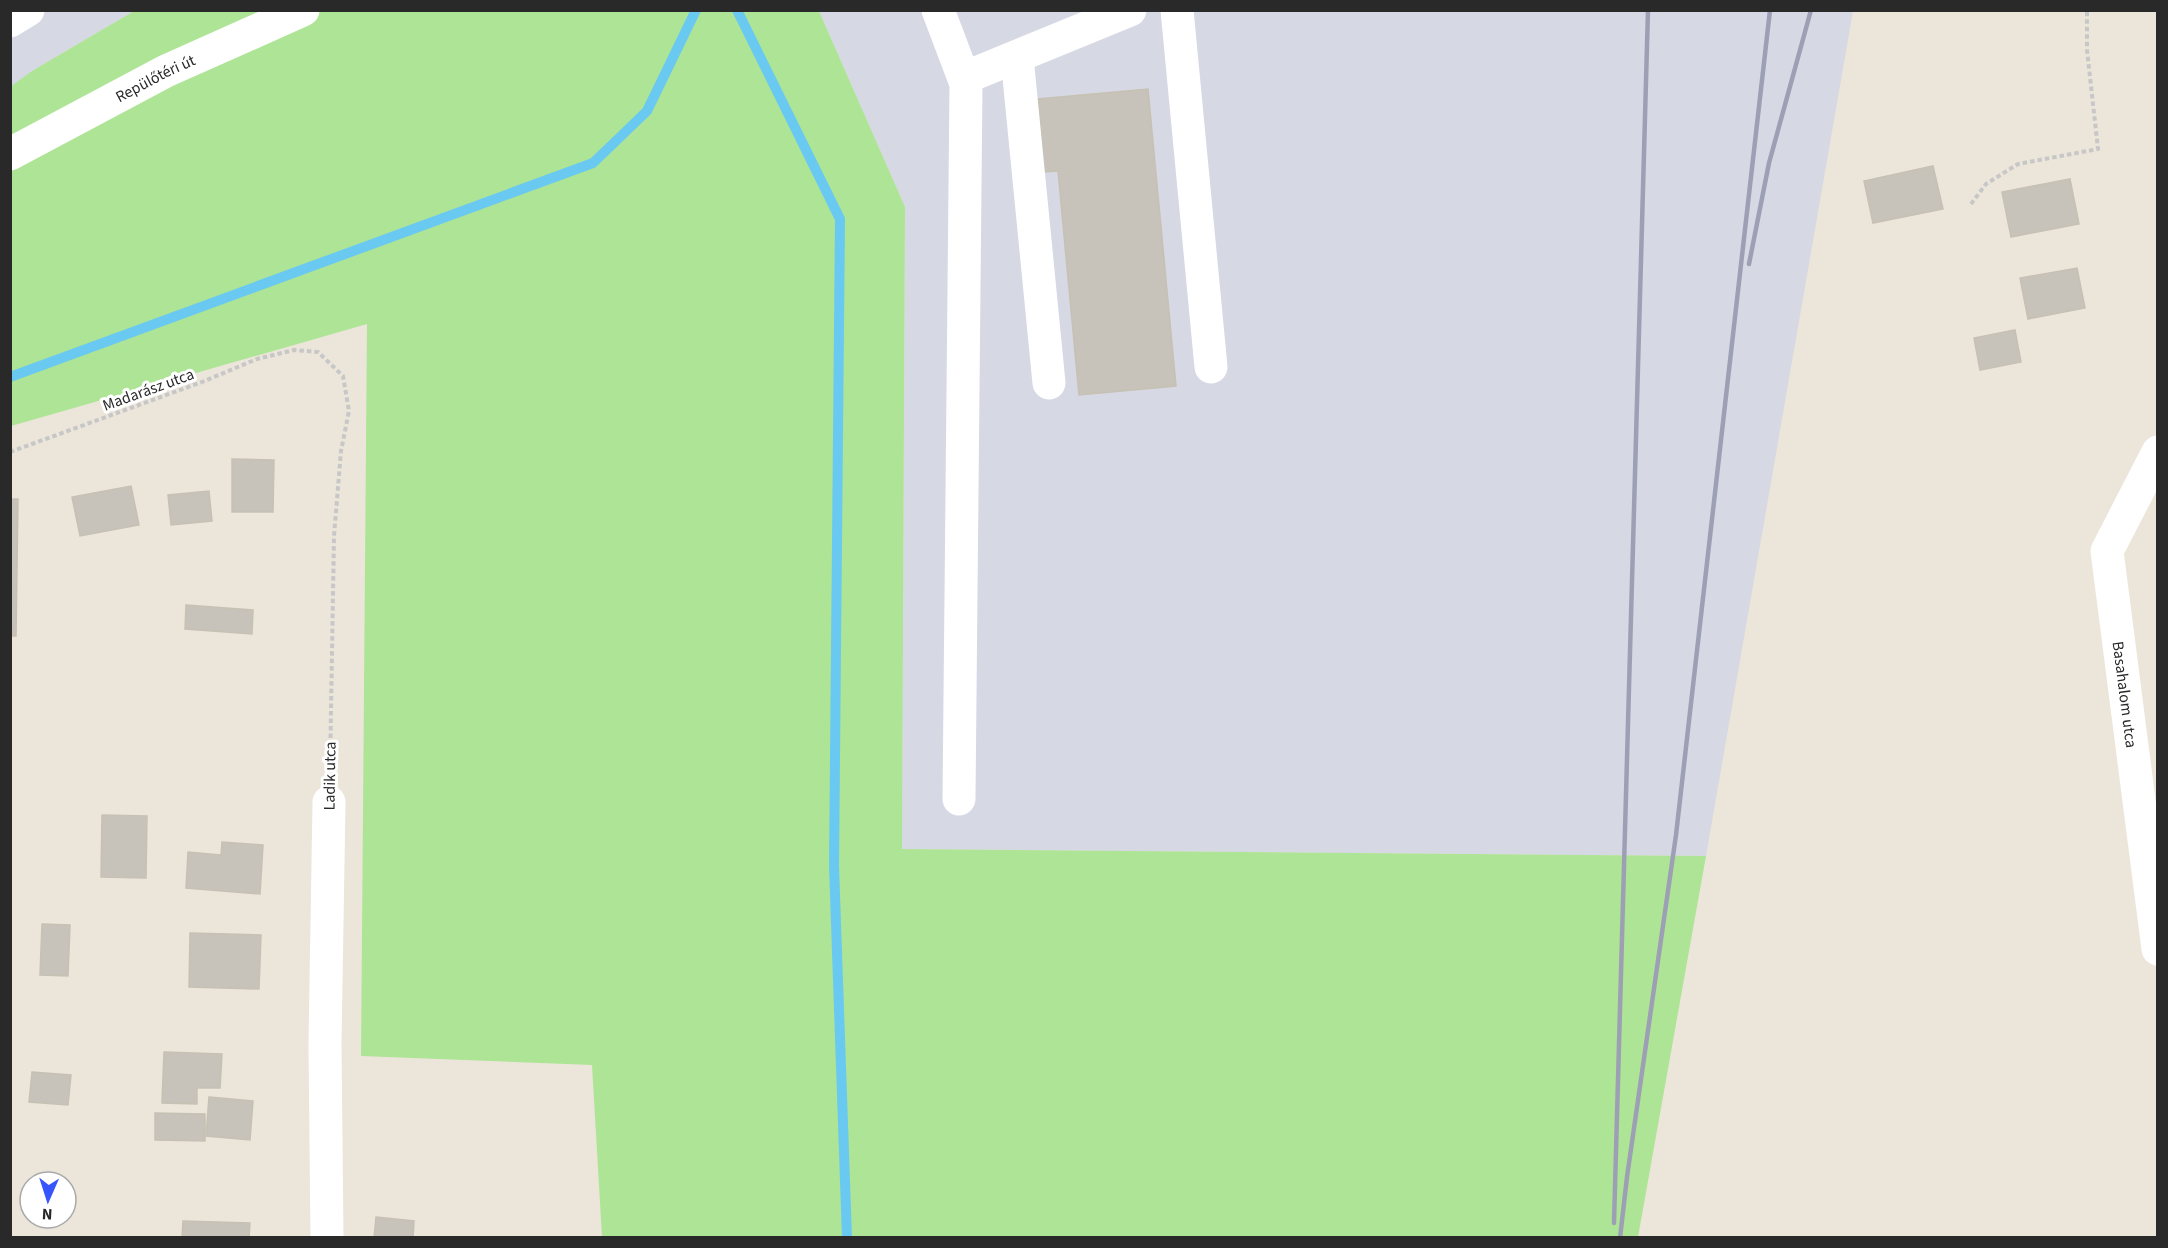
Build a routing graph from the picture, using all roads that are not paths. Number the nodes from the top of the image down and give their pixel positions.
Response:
1 (28, 10) edge
2 (303, 10) edge
3 (938, 10) edge
4 (1130, 10) edge
5 (1177, 10) edge
6 (10, 21) edge
7 (1017, 57) junction
8 (964, 78) junction
9 (10, 154) edge
10 (1211, 367) dead end
11 (1049, 382) dead end
12 (2157, 452) edge
13 (959, 799) dead end
14 (329, 802) road end
15 (2157, 949) edge
16 (327, 1238) edge

1 - 6 street
2 - 9 street, Repülőtéri út
3 - 8 street
4 - 7 street
5 - 10 street
7 - 8 street
7 - 11 street
8 - 13 street
12 - 15 street, Basahalom utca
14 - 16 street, Ladik utca

